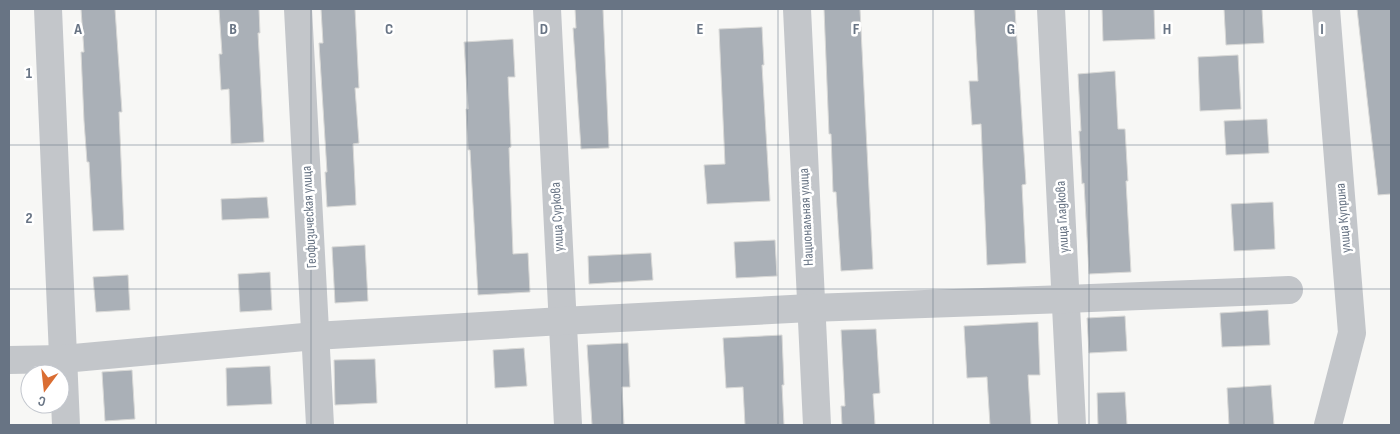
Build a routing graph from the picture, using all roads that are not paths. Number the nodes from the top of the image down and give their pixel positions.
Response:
1 (48, 9) edge
2 (298, 9) edge
3 (547, 9) edge
4 (797, 9) edge
5 (1051, 9) edge
6 (1326, 9) edge
7 (1289, 290) dead end
8 (1066, 300) junction
9 (810, 308) junction
10 (562, 321) junction
11 (315, 336) junction
12 (63, 359) junction
13 (9, 360) edge
14 (66, 425) edge
15 (320, 425) edge
16 (568, 425) edge
17 (817, 425) edge
18 (1072, 425) edge
19 (1328, 425) edge

1 - 12 street
2 - 11 street, Геофизическая улица
3 - 10 street, улица Суркова
4 - 9 street, Национальная улица
5 - 8 street, улица Гладкова
6 - 19 street, улица Куприна
7 - 8 street
8 - 9 street
8 - 18 street, улица Гладкова
9 - 10 street
9 - 17 street, Национальная улица
10 - 11 street
10 - 16 street, улица Суркова
11 - 12 street
11 - 15 street, Геофизическая улица
12 - 13 street
12 - 14 street

